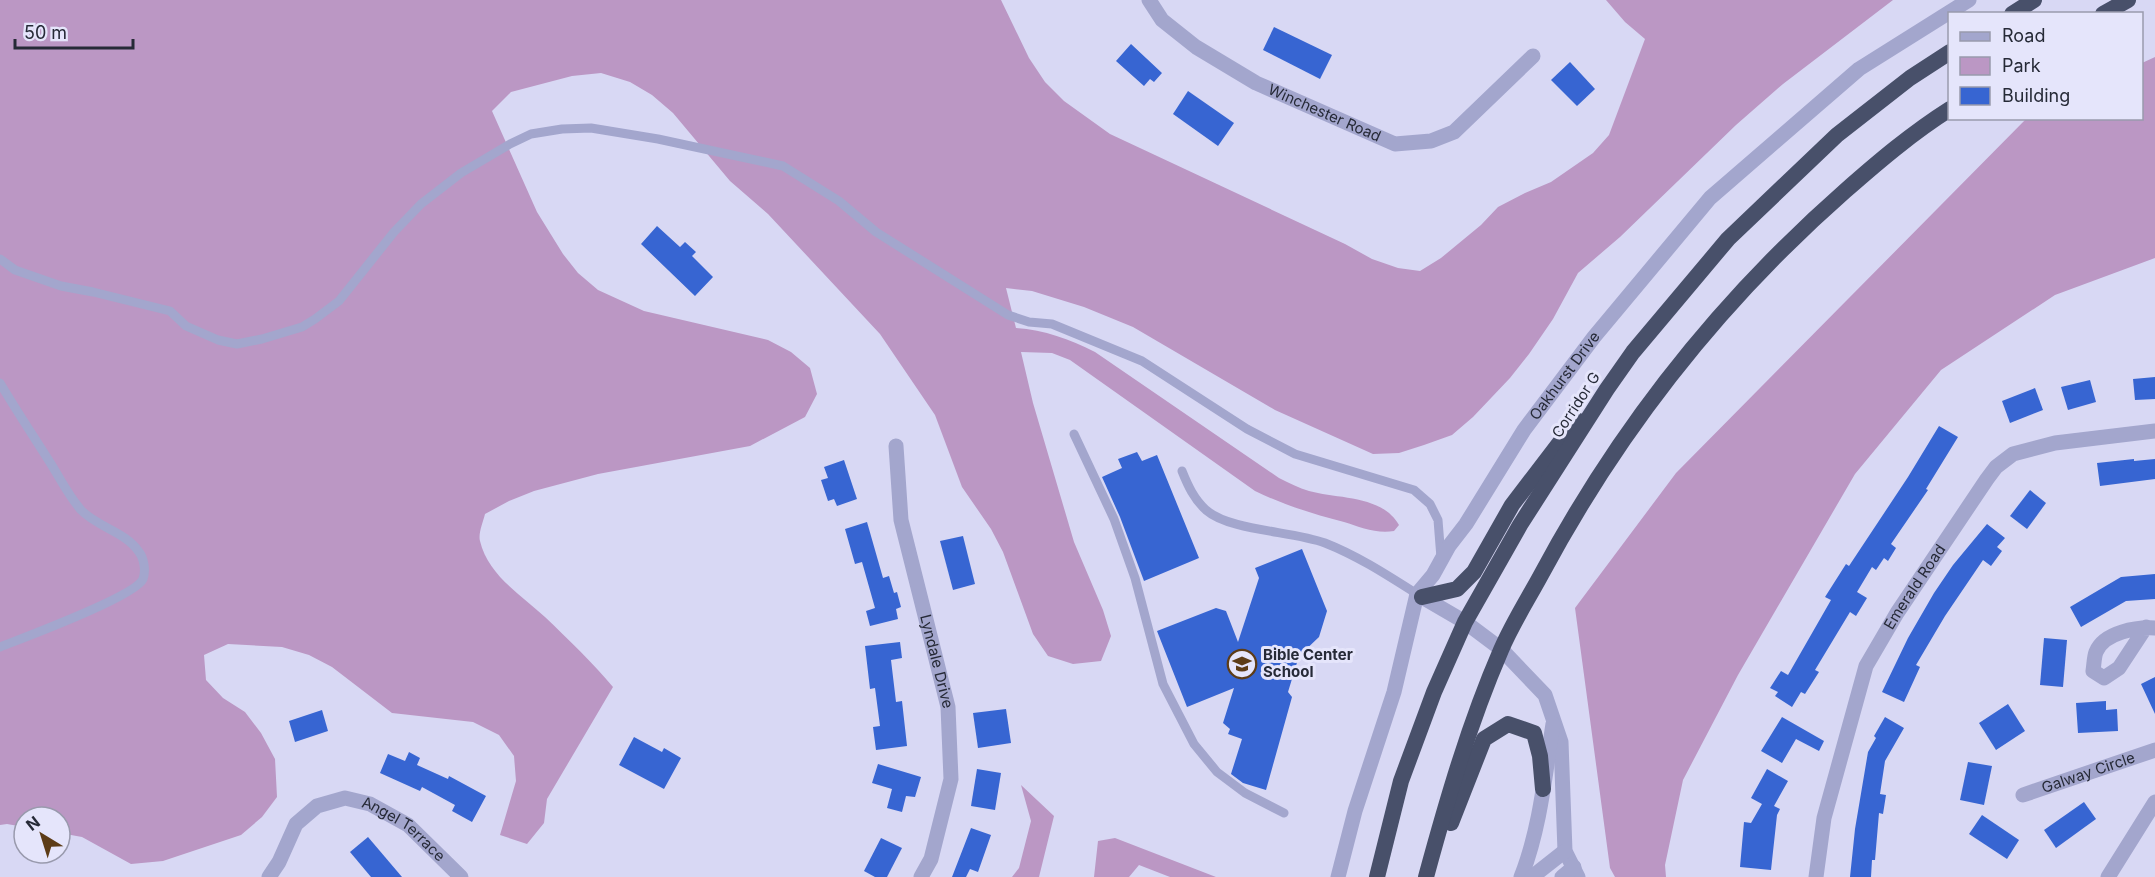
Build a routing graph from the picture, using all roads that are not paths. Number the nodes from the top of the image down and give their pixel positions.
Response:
1 (1149, 0) edge
2 (1969, 0) edge
3 (2034, 0) edge
4 (2128, 0) edge
5 (1950, 12) edge
6 (2015, 12) edge
7 (2107, 12) edge
8 (1948, 13) edge
9 (1948, 53) edge
10 (1533, 56) dead end
11 (1948, 111) edge
12 (0, 259) edge
13 (0, 383) edge
14 (1607, 389) junction
15 (2155, 431) edge
16 (1074, 434) dead end
17 (896, 446) dead end
18 (1182, 471) dead end
19 (1441, 561) junction
20 (1420, 595) junction
21 (1465, 622) junction
22 (0, 647) edge
23 (1501, 649) junction
24 (1554, 721) junction
25 (2155, 750) edge
26 (1543, 789) junction
27 (2023, 795) dead end
28 (2155, 802) edge
29 (1284, 813) dead end
30 (1565, 851) junction
31 (1571, 874) edge
32 (269, 877) edge
33 (461, 877) edge
34 (921, 877) edge
35 (1338, 877) edge
36 (1377, 877) edge
37 (1428, 877) edge
38 (1521, 877) edge
39 (1532, 877) edge
40 (1816, 877) edge
41 (2108, 877) edge

1 - 10 street, Winchester Road
2 - 5 street, Oakhurst Drive
3 - 6 highway
4 - 7 highway
8 - 19 street, Oakhurst Drive
9 - 14 highway, Corridor G
11 - 23 highway
12 - 19 lane
13 - 22 lane
14 - 20 highway
14 - 21 highway, Corridor G
15 - 40 street, Emerald Road
16 - 29 lane
17 - 34 street, Lyndale Drive
18 - 20 lane
19 - 20 street, Oakhurst Drive
20 - 21 street
20 - 35 street, Oakhurst Drive
21 - 23 street
21 - 36 highway, Corridor G
23 - 24 street
23 - 37 highway
24 - 26 street
24 - 30 street
25 - 27 street, Galway Circle
26 - 37 highway
26 - 38 street
28 - 41 street
30 - 31 street
30 - 39 street
32 - 33 street, Angel Terrace

